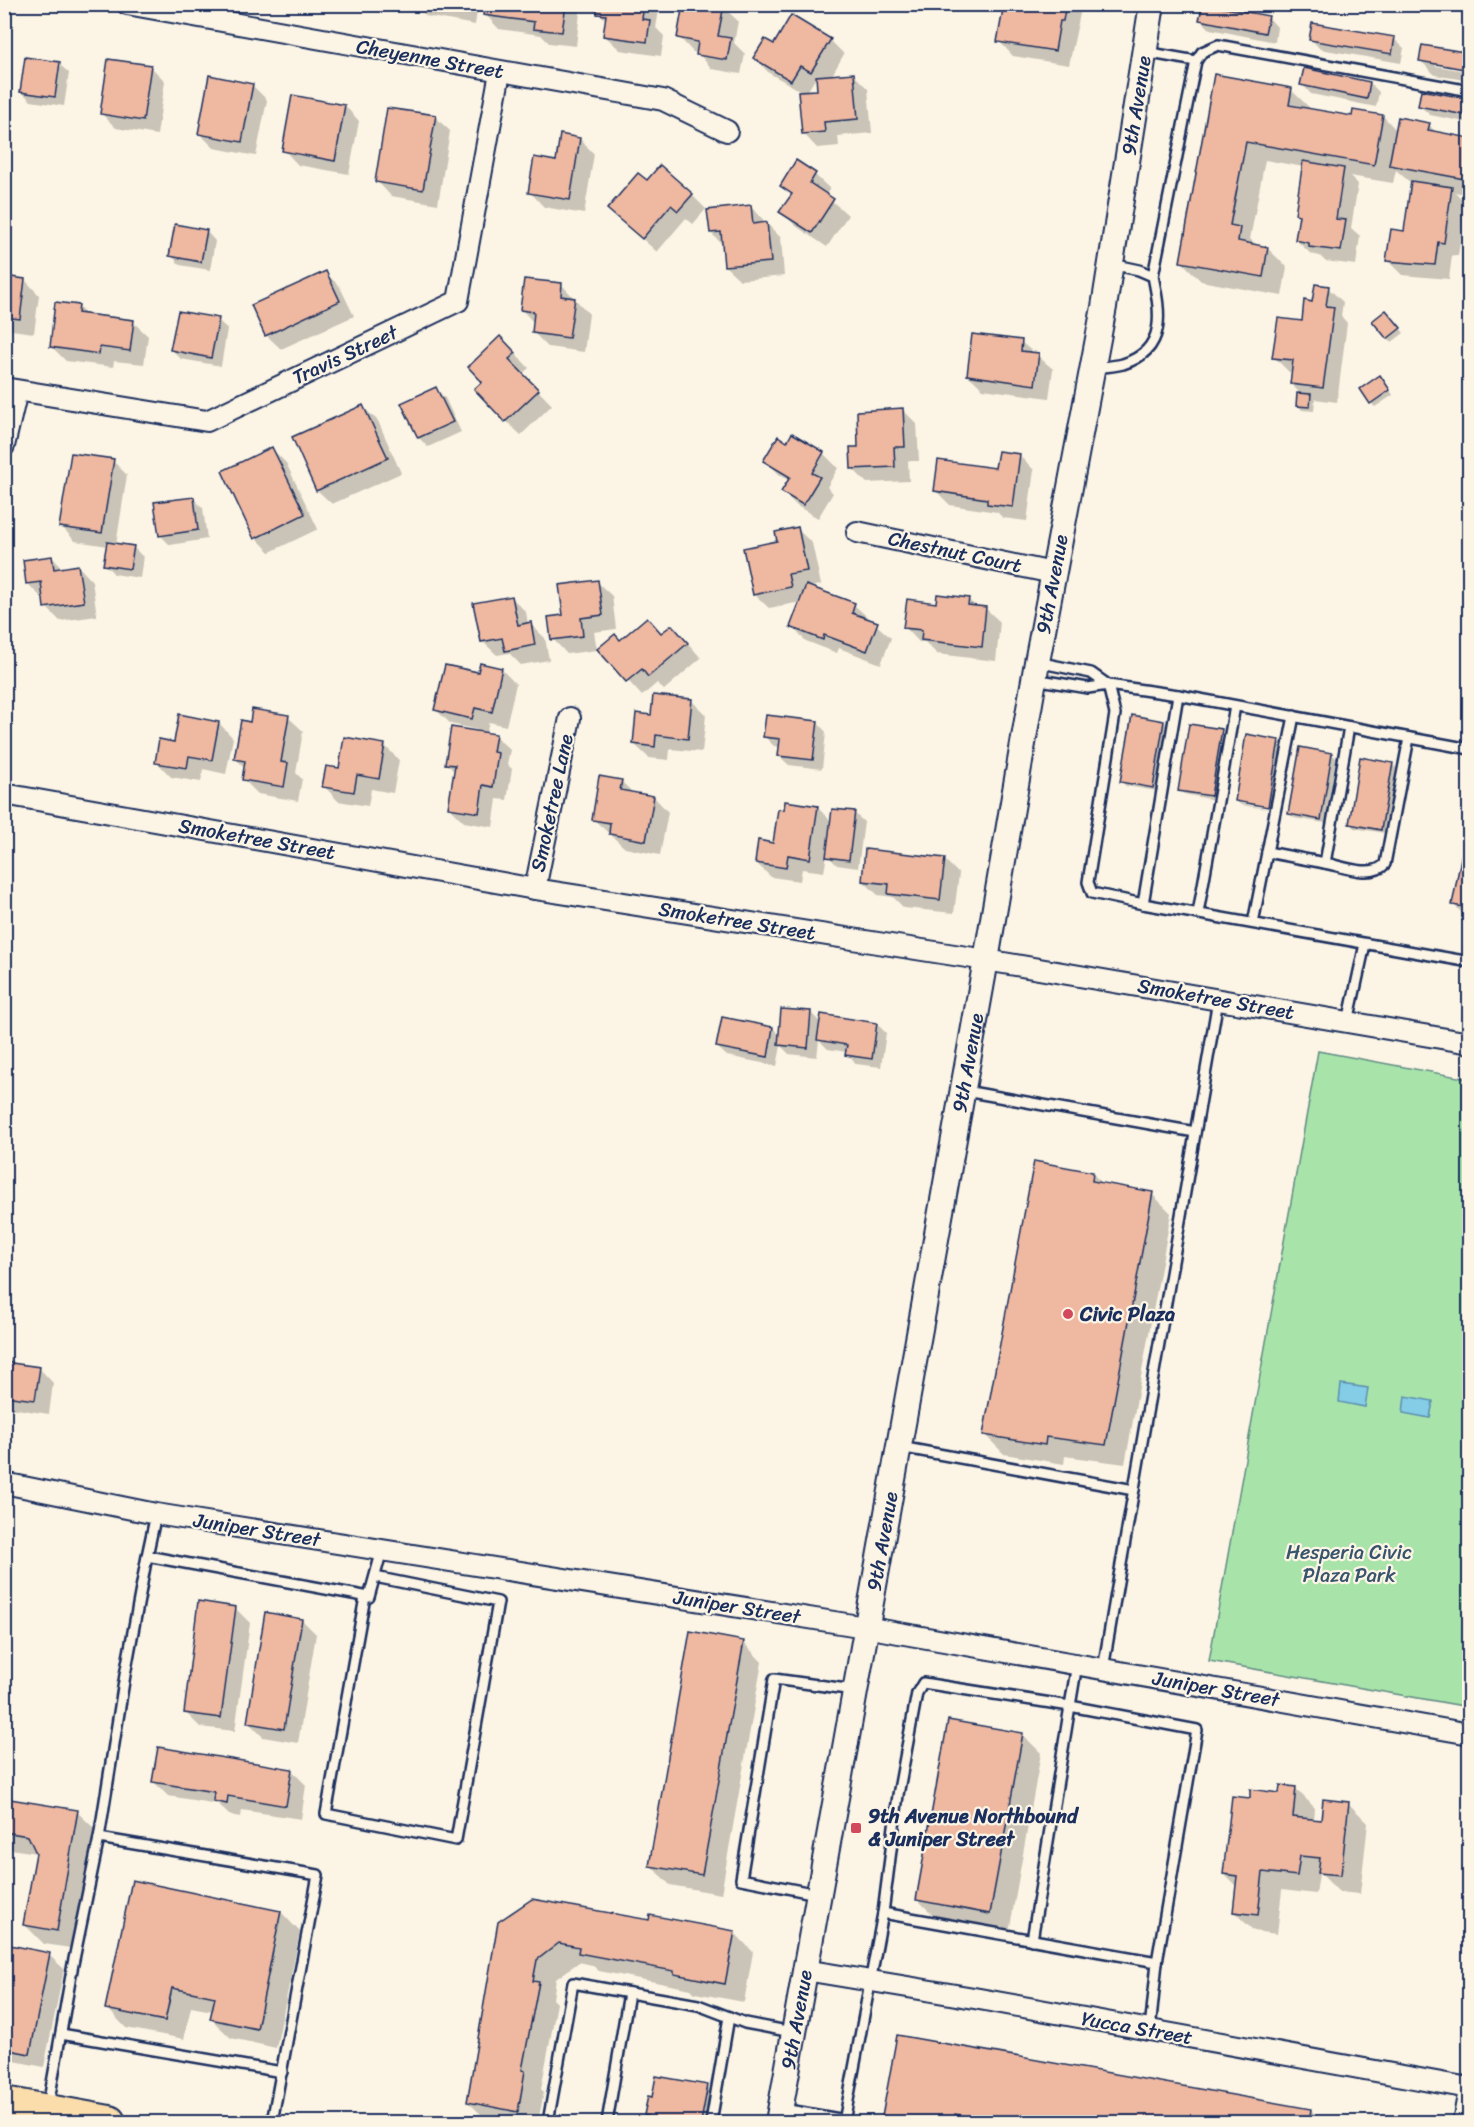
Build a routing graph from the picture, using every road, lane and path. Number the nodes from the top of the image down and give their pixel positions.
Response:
1 (127, 4) edge
2 (1152, 4) edge
3 (1145, 52) junction
4 (1196, 61) junction
5 (500, 72) junction
6 (1470, 91) edge
7 (727, 131) dead end
8 (1111, 264) junction
9 (1153, 276) junction
10 (1092, 369) junction
11 (11, 390) edge
12 (4, 447) edge
13 (857, 532) dead end
14 (1053, 573) junction
15 (1036, 671) junction
16 (1108, 685) junction
17 (1178, 695) junction
18 (1235, 706) junction
19 (1294, 716) junction
20 (570, 717) dead end
21 (1349, 727) junction
22 (1409, 738) junction
23 (1470, 749) edge
24 (4, 794) edge
25 (1267, 852) junction
26 (1324, 863) junction
27 (535, 889) junction
28 (1143, 904) junction
29 (1198, 913) junction
30 (1254, 923) junction
31 (1365, 944) junction
32 (986, 960) junction
33 (1470, 962) edge
34 (1218, 1000) junction
35 (1348, 1022) junction
36 (1470, 1043) edge
37 (963, 1090) junction
38 (1196, 1132) junction
39 (898, 1446) junction
40 (4, 1483) edge
41 (1134, 1490) junction
42 (156, 1514) junction
43 (381, 1550) junction
44 (147, 1556) junction
45 (375, 1577) junction
46 (365, 1597) junction
47 (865, 1627) junction
48 (1077, 1664) junction
49 (1104, 1669) junction
50 (854, 1690) junction
51 (1070, 1706) junction
52 (1470, 1734) edge
53 (99, 1838) junction
54 (818, 1894) junction
55 (883, 1913) junction
56 (1032, 1940) junction
57 (1157, 1962) junction
58 (805, 1970) junction
59 (870, 1981) junction
60 (629, 1993) junction
61 (729, 2017) junction
62 (1150, 2030) junction
63 (794, 2032) junction
64 (61, 2034) junction
65 (282, 2072) junction
66 (1469, 2087) edge
67 (4, 2103) edge
68 (47, 2111) junction
69 (779, 2115) edge
70 (845, 2121) edge
71 (109, 2122) edge
72 (272, 2122) edge
73 (548, 2122) edge
74 (607, 2122) edge
75 (711, 2122) edge
76 (1463, 2122) edge

1 - 5 street, Cheyenne Street
2 - 3 street, 9th Avenue
3 - 4 lane
3 - 8 street, 9th Avenue
4 - 6 lane
4 - 9 lane
5 - 7 street, Cheyenne Street
5 - 11 street, Travis Street
8 - 9 lane
8 - 10 street, 9th Avenue
9 - 10 lane
10 - 14 street, 9th Avenue
11 - 12 street
13 - 14 street, Chestnut Court
14 - 15 street, 9th Avenue
15 - 16 lane
15 - 16 lane
15 - 32 street, 9th Avenue
16 - 17 lane
16 - 28 lane
17 - 18 lane
17 - 28 lane
18 - 19 lane
18 - 29 lane
19 - 21 lane
19 - 25 lane
20 - 27 street, Smoketree Lane
21 - 22 lane
21 - 26 lane
22 - 23 lane
22 - 26 lane
24 - 27 street, Smoketree Street
25 - 26 lane
25 - 30 lane
27 - 32 street, Smoketree Street
28 - 29 lane
29 - 30 lane
30 - 31 lane
31 - 33 lane
31 - 35 lane
32 - 34 street, Smoketree Street
32 - 37 street, 9th Avenue
34 - 35 street, Smoketree Street
34 - 38 lane
35 - 36 street, Smoketree Street
37 - 38 lane
37 - 39 street, 9th Avenue
38 - 41 lane
39 - 41 lane
39 - 47 street, 9th Avenue
40 - 42 street, Juniper Street
41 - 49 lane
42 - 43 street, Juniper Street
42 - 44 lane
43 - 45 lane
43 - 47 street, Juniper Street
44 - 46 lane
44 - 53 lane
45 - 46 lane
45 - 46 lane
47 - 48 street, Juniper Street
47 - 50 street, 9th Avenue
48 - 49 street, Juniper Street
48 - 51 lane
49 - 52 street, Juniper Street
50 - 54 street, 9th Avenue
50 - 54 lane
51 - 55 lane
51 - 56 lane
51 - 57 lane
53 - 64 lane
53 - 65 lane
54 - 58 street, 9th Avenue
55 - 56 lane
55 - 59 lane
56 - 57 lane
57 - 62 lane
58 - 59 street, Yucca Street
58 - 63 street, 9th Avenue
59 - 62 street, Yucca Street
59 - 70 lane
60 - 61 lane
60 - 73 lane
60 - 74 lane
61 - 63 lane
61 - 75 lane
62 - 66 street, Yucca Street
63 - 69 street, 9th Avenue
64 - 65 lane
64 - 68 lane
65 - 72 lane
66 - 76 street
67 - 68 main road
68 - 71 main road
69 - 70 lane

